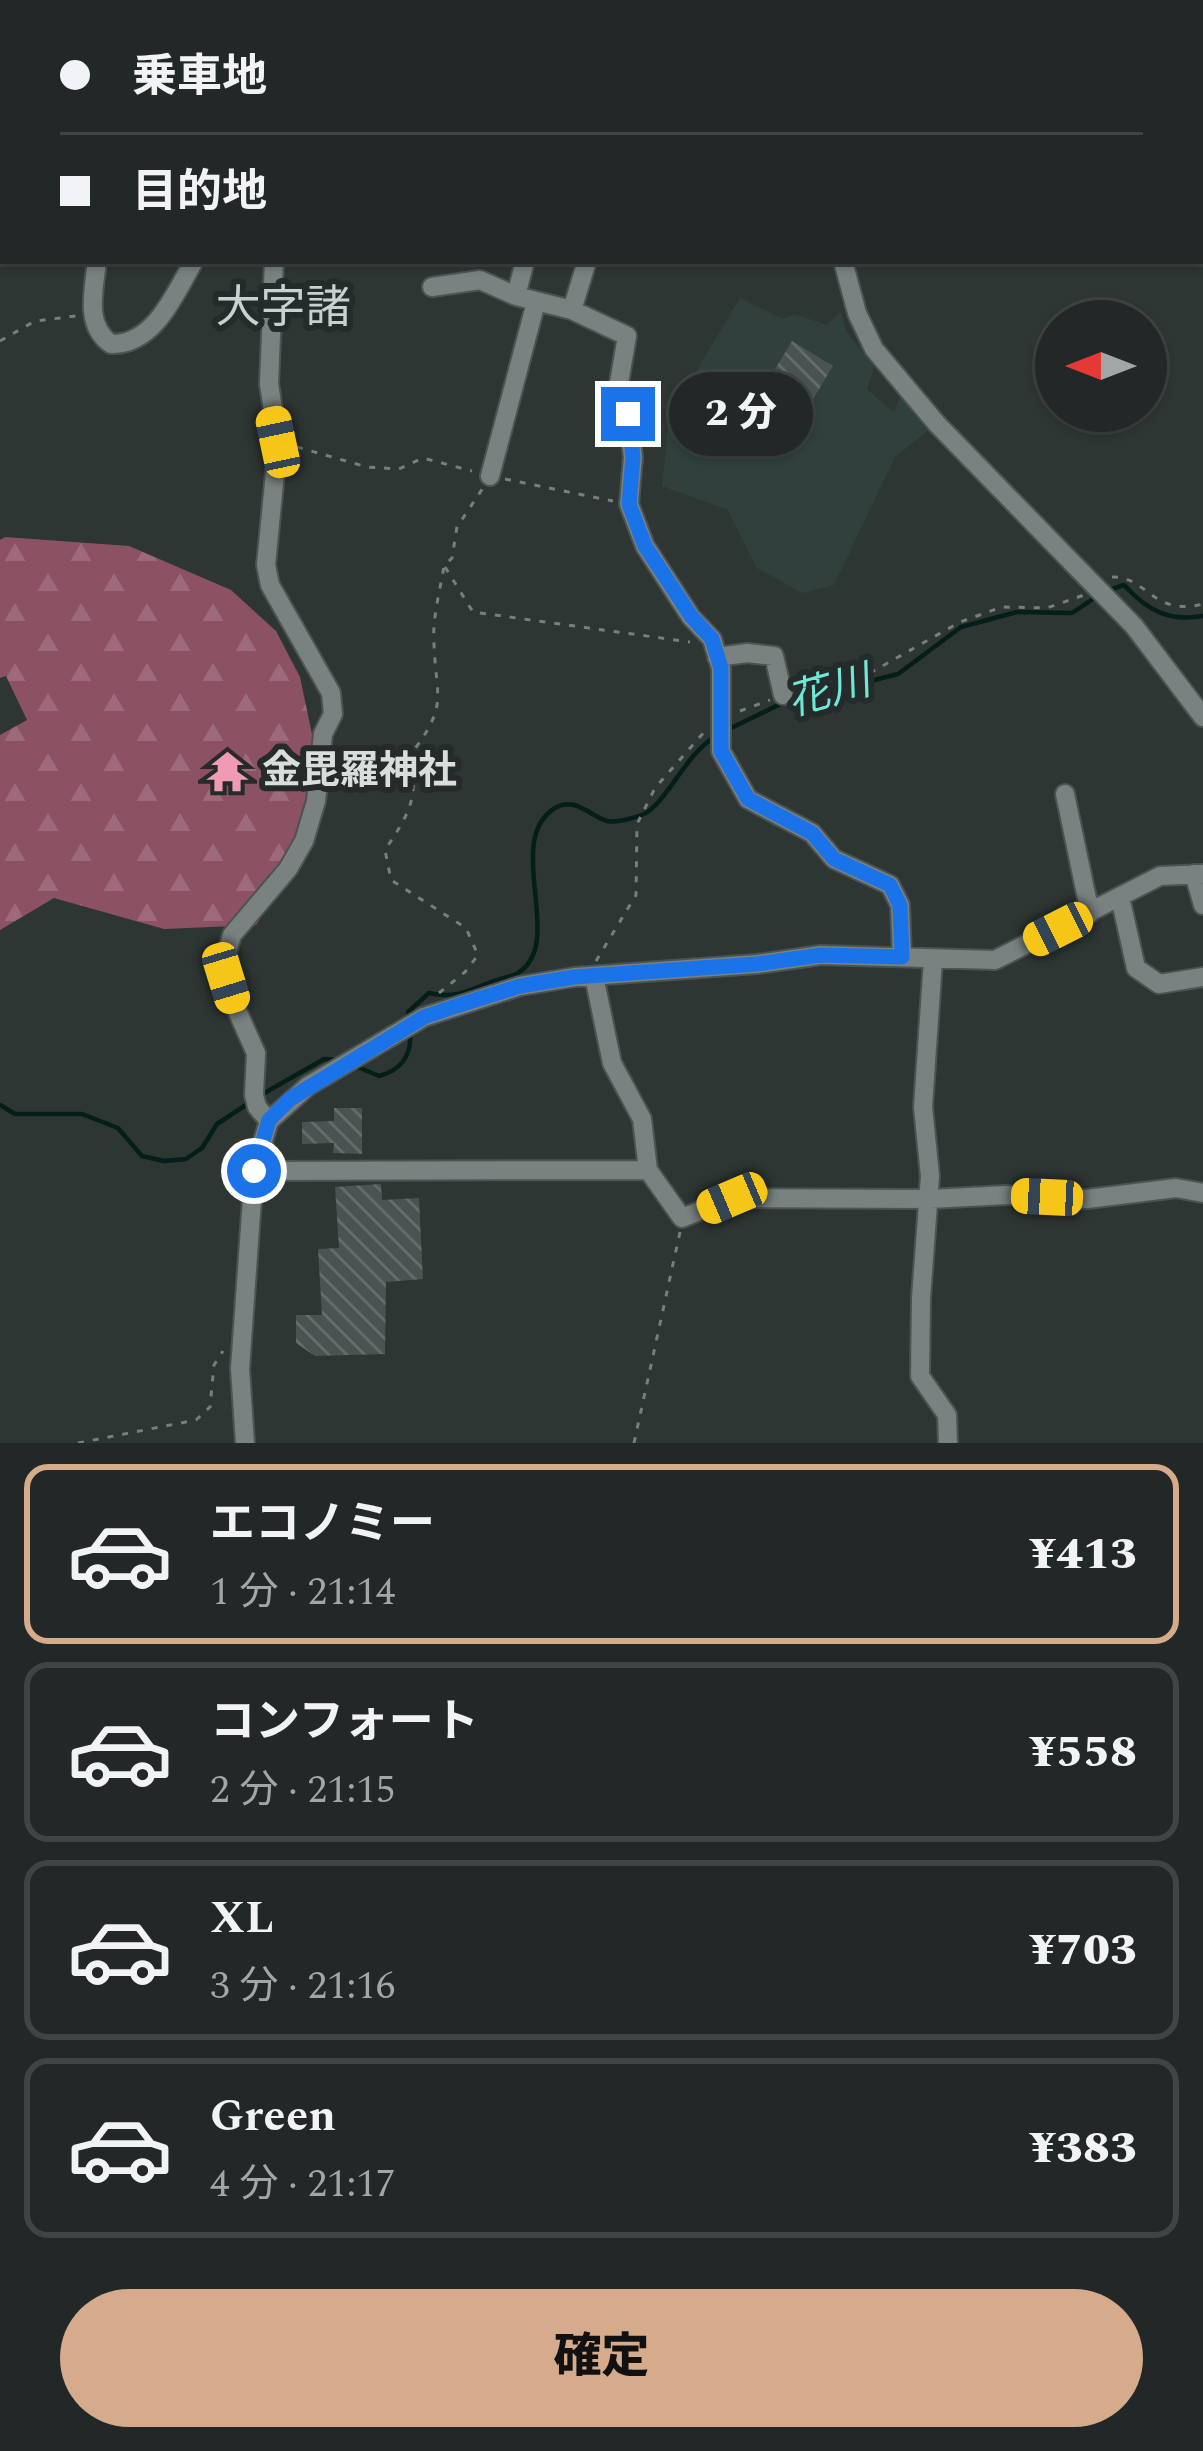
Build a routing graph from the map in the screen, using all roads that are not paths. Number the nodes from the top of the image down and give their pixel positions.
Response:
1 (97, 264) edge
2 (192, 264) edge
3 (274, 264) edge
4 (524, 264) edge
5 (586, 264) edge
6 (844, 264) edge
7 (432, 287) dead end
8 (516, 296) junction
9 (536, 302) junction
10 (572, 310) junction
11 (490, 476) road end
12 (716, 651) junction
13 (783, 695) road end
14 (1203, 717) edge
15 (1065, 794) dead end
16 (1198, 874) edge
17 (1120, 897) junction
18 (1203, 904) edge
19 (1090, 913) junction
20 (902, 957) junction
21 (932, 960) junction
22 (594, 976) junction
23 (1203, 977) edge
24 (269, 1120) junction
25 (648, 1170) junction
26 (254, 1171) junction
27 (1203, 1193) edge
28 (930, 1199) junction
29 (245, 1443) edge
30 (949, 1443) edge

1 - 2 street
3 - 24 street
4 - 8 street
5 - 10 street
6 - 14 street
7 - 8 street
8 - 9 street
9 - 10 street
9 - 11 street
10 - 12 street
12 - 13 street
12 - 20 street
15 - 19 street
16 - 17 street
16 - 18 street
17 - 19 street
17 - 23 street
19 - 21 street
20 - 21 street
20 - 22 street
21 - 28 street
22 - 24 street
22 - 25 street
24 - 26 street
25 - 26 street
25 - 28 street
26 - 29 street
27 - 28 street
28 - 30 street

